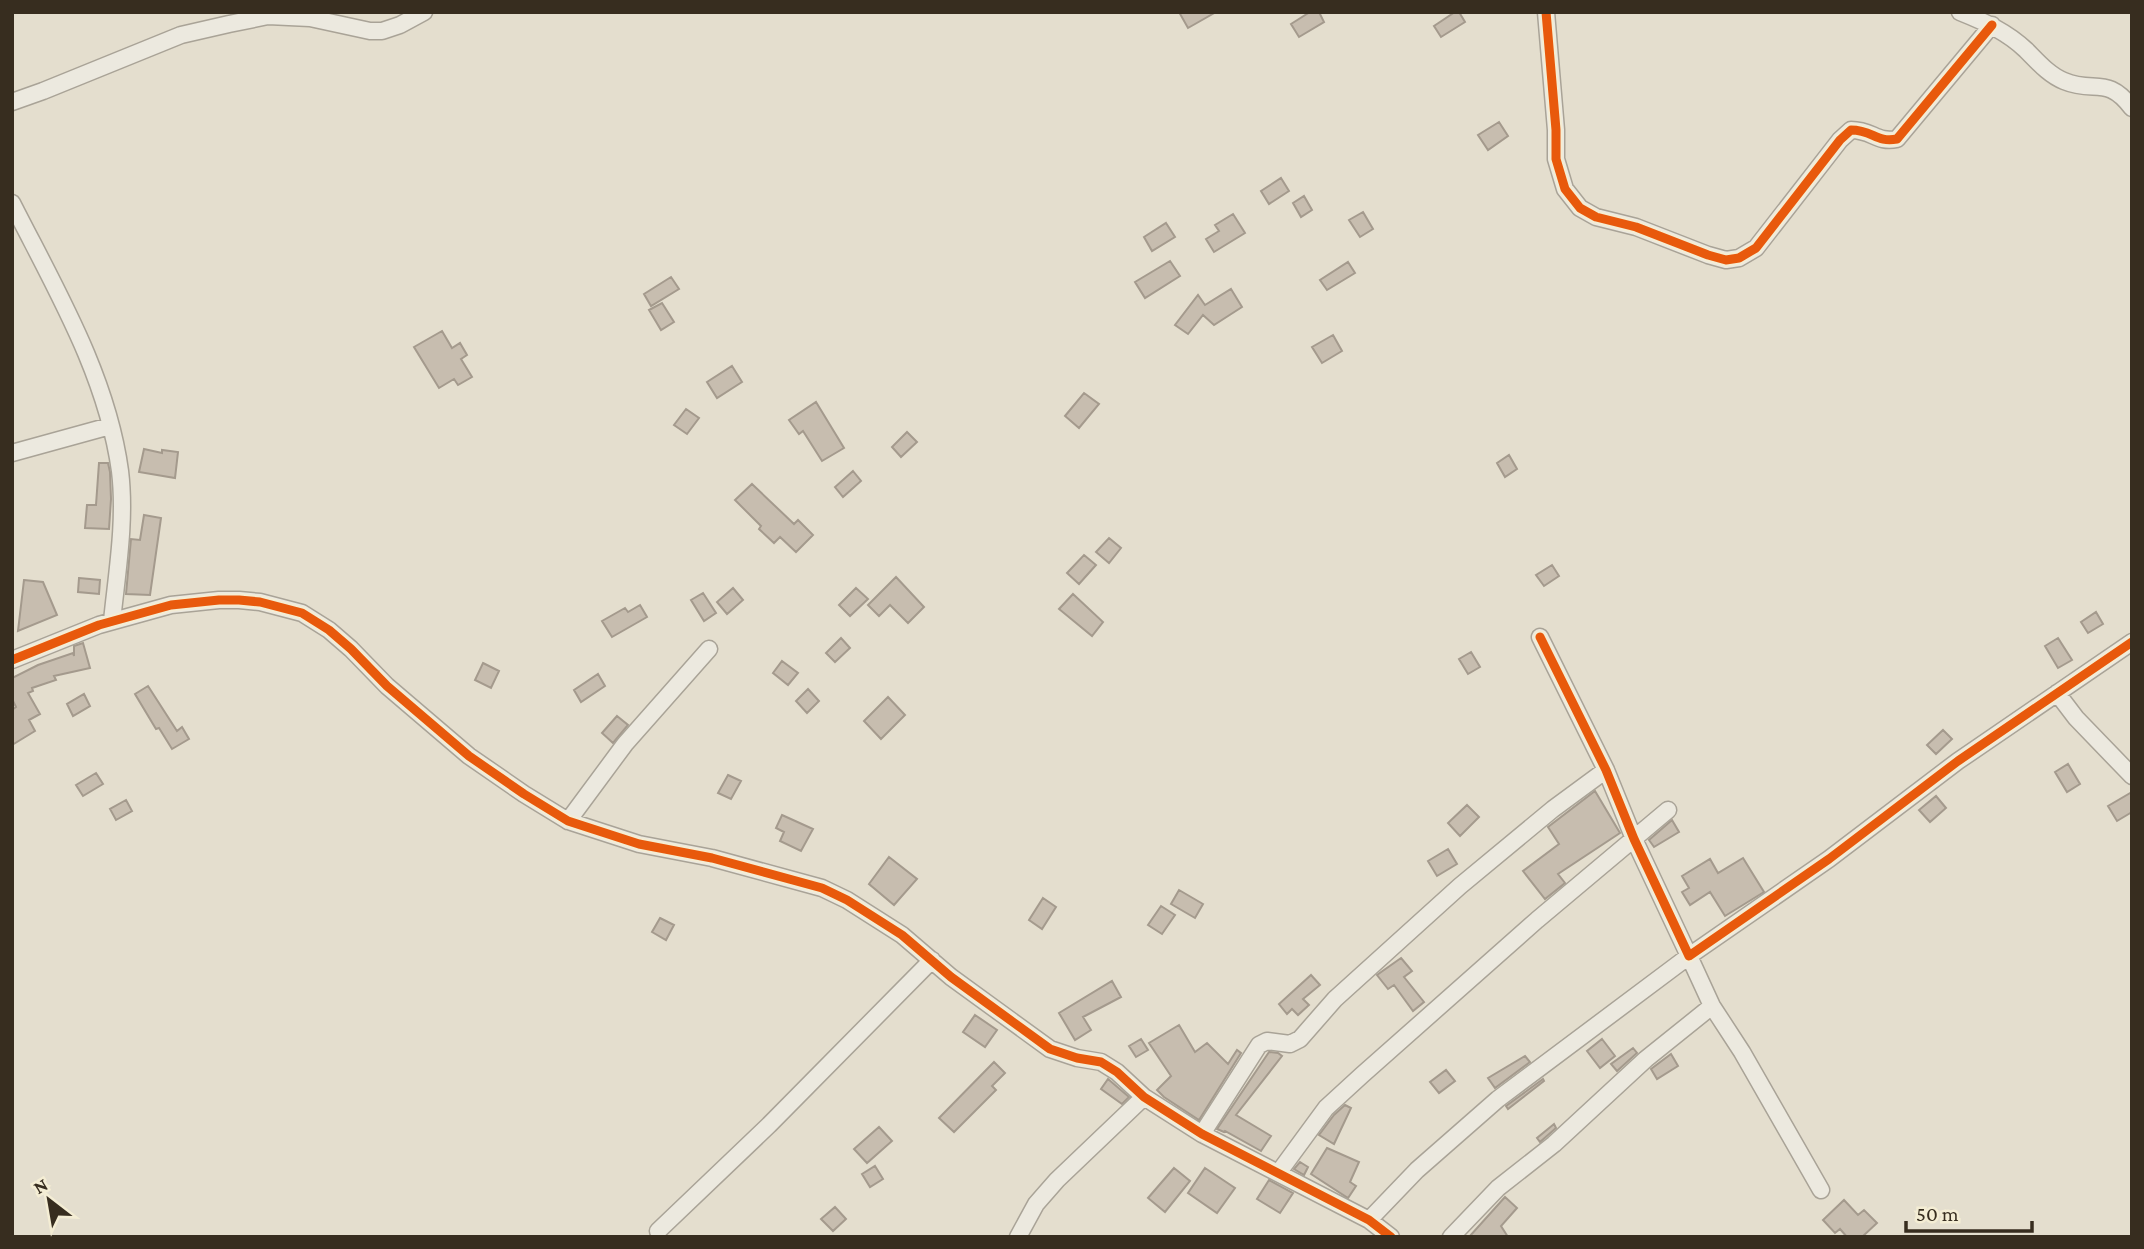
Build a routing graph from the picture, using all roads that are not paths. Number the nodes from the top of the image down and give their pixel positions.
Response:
1 (424, 12) edge
2 (1546, 12) edge
3 (1960, 12) edge
4 (1992, 25) junction
5 (12, 102) edge
6 (2132, 108) edge
7 (12, 203) edge
8 (110, 426) junction
9 (12, 453) edge
10 (112, 621) junction
11 (1540, 636) dead end
12 (2132, 642) edge
13 (709, 649) dead end
14 (12, 660) edge
15 (2057, 693) junction
16 (1606, 770) junction
17 (2132, 776) edge
18 (1668, 810) dead end
19 (568, 821) junction
20 (1634, 839) junction
21 (1689, 956) junction
22 (932, 960) junction
23 (1712, 1006) junction
24 (1144, 1097) junction
25 (1202, 1133) junction
26 (1279, 1172) junction
27 (1821, 1190) dead end
28 (1369, 1220) junction
29 (658, 1231) dead end
30 (1018, 1237) edge
31 (1391, 1237) edge
32 (1451, 1237) edge

1 - 5 street
2 - 4 street
3 - 4 street
4 - 6 street
7 - 8 street
8 - 9 street
8 - 10 street
10 - 14 street
10 - 19 street
11 - 16 street
12 - 15 street
13 - 19 street
15 - 17 street
15 - 21 street
16 - 20 street
16 - 25 street
18 - 20 street
19 - 22 street
20 - 21 street
20 - 26 street
21 - 23 street
21 - 28 street
22 - 24 street
22 - 29 street
23 - 27 street
23 - 32 street
24 - 25 street
24 - 30 street
25 - 26 street
26 - 28 street
28 - 31 street

